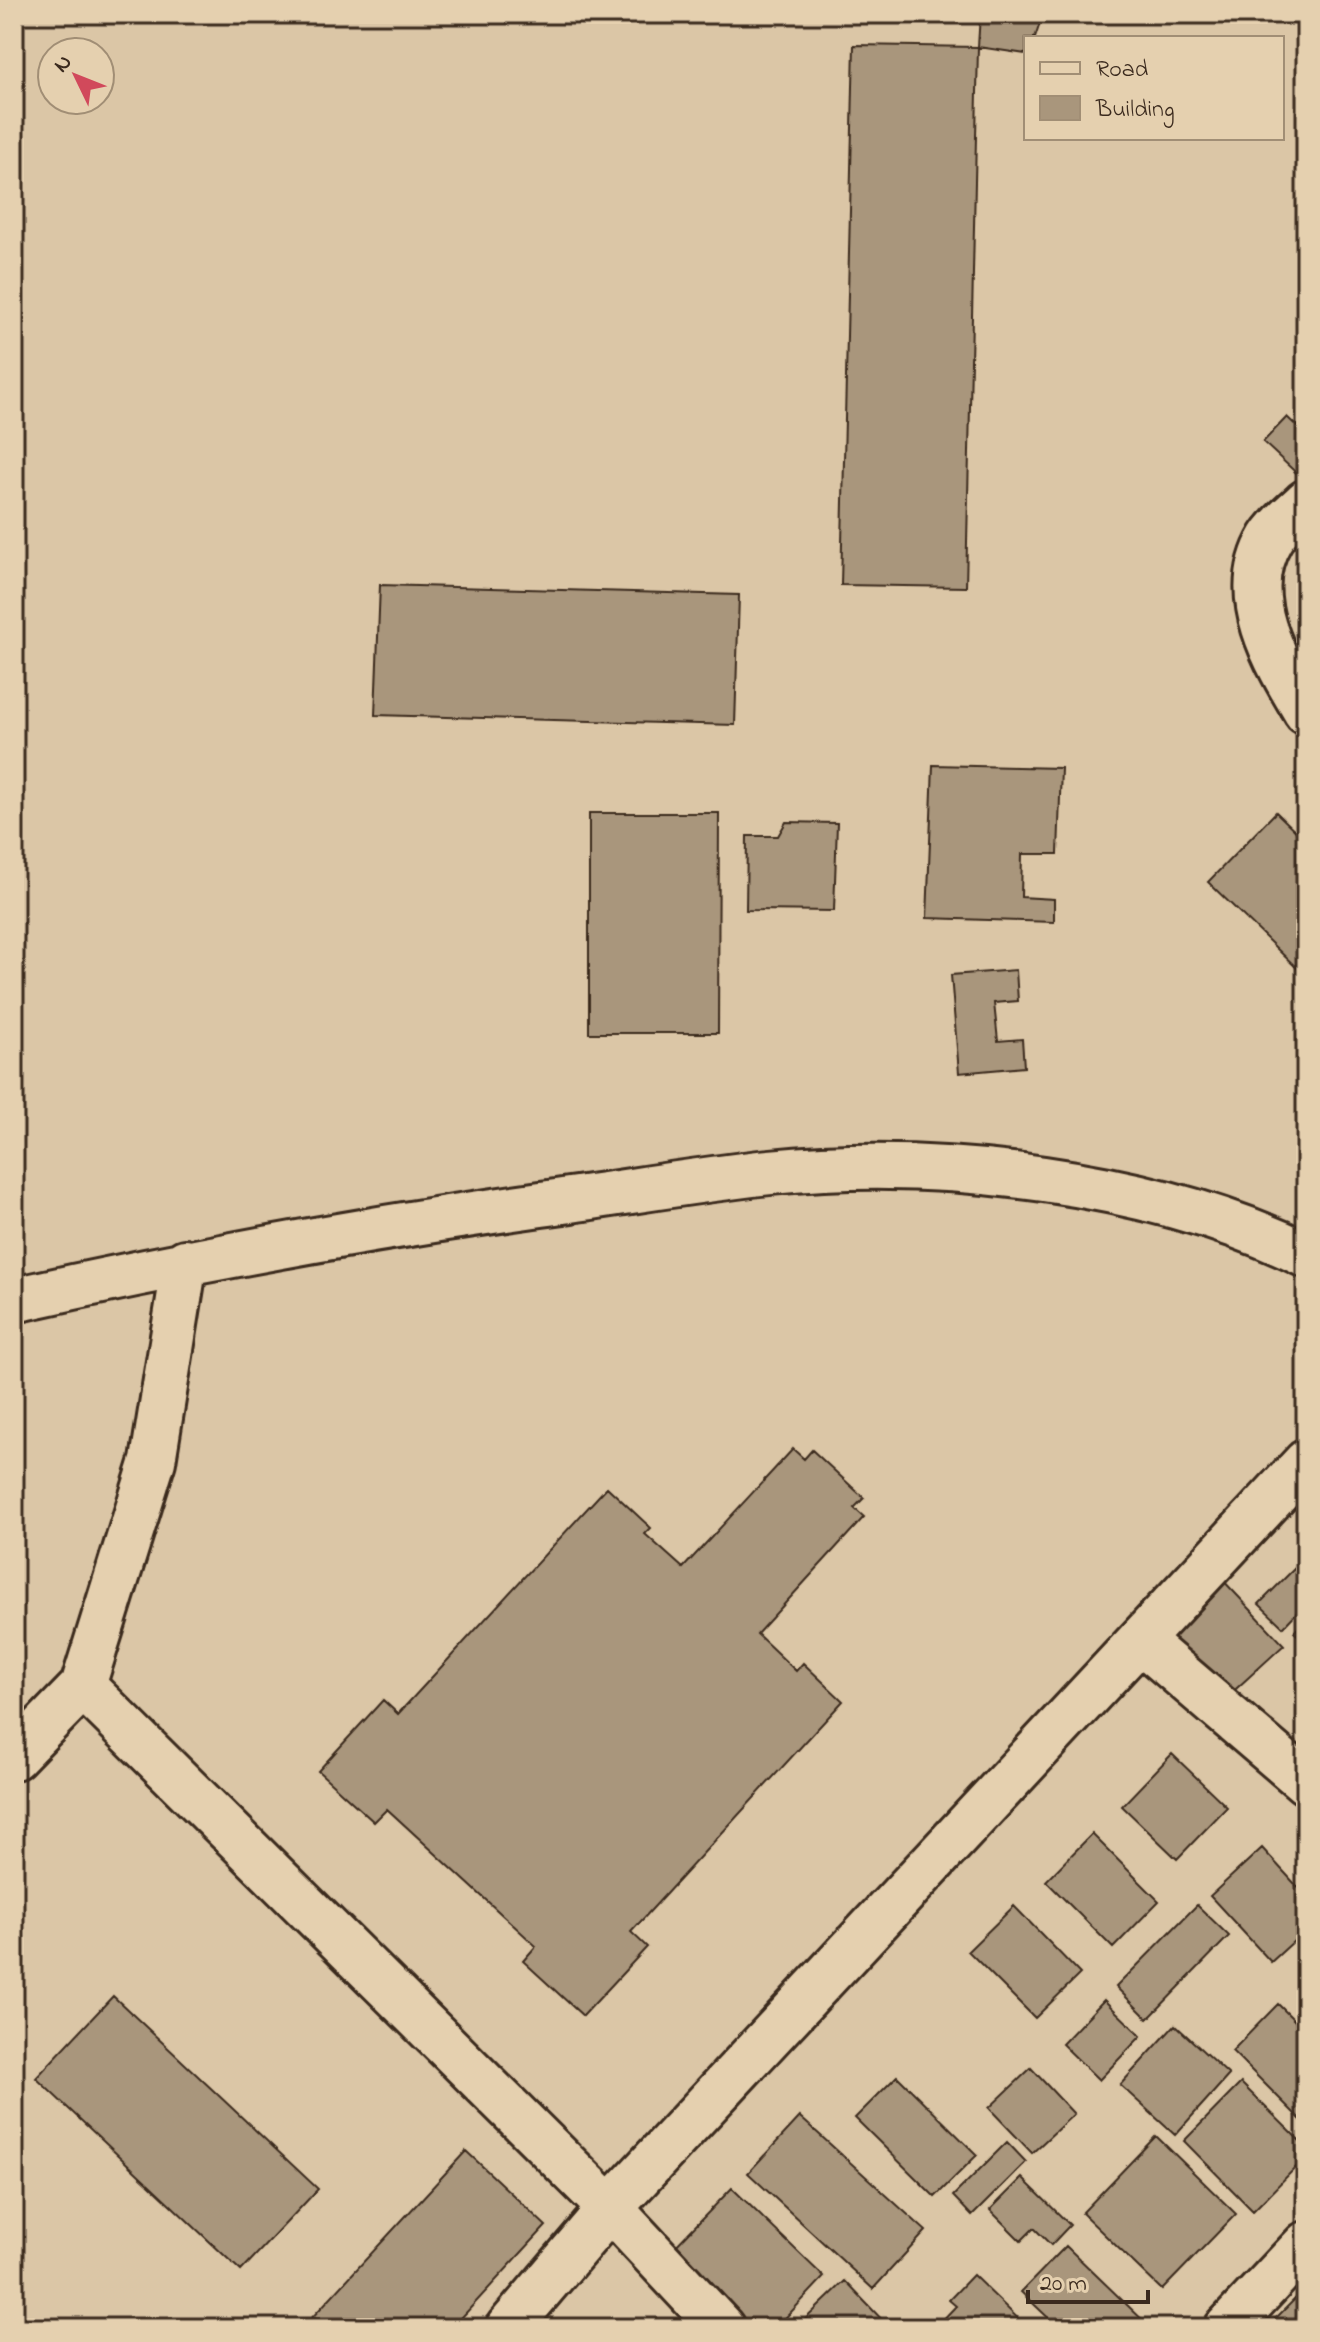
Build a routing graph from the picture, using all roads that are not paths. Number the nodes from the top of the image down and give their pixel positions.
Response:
1 (1306, 502) edge
2 (1306, 712) edge
3 (1306, 1255) edge
4 (185, 1262) junction
5 (14, 1300) edge
6 (1306, 1462) edge
7 (1140, 1640) junction
8 (83, 1686) junction
9 (14, 1757) edge
10 (1306, 1782) edge
11 (610, 2208) junction
12 (1306, 2244) edge
13 (508, 2328) edge
14 (722, 2328) edge
15 (1227, 2328) edge

1 - 2 street
3 - 4 street
4 - 5 street
4 - 8 street
6 - 7 street
7 - 10 street
7 - 11 street
8 - 9 street
8 - 11 street
11 - 13 street
11 - 14 street
12 - 15 street

